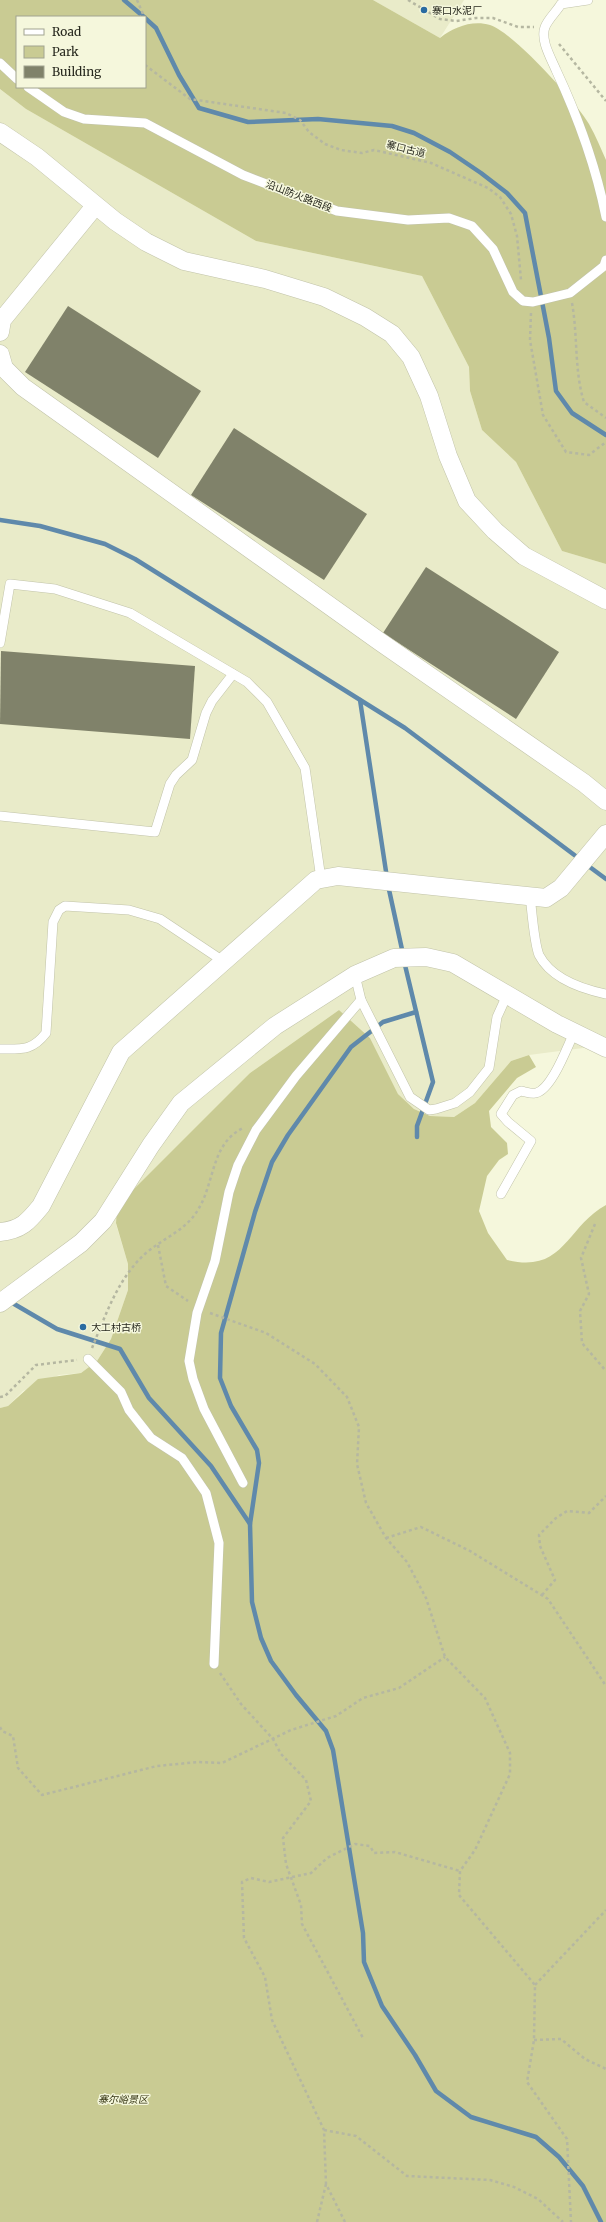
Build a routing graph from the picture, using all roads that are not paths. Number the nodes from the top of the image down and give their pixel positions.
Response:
1 (588, 0) edge
2 (0, 63) edge
3 (16, 78) edge
4 (29, 88) edge
5 (0, 132) edge
6 (95, 206) junction
7 (606, 217) edge
8 (606, 260) edge
9 (0, 332) edge
10 (0, 354) edge
11 (606, 600) edge
12 (0, 643) edge
13 (233, 674) junction
14 (606, 801) edge
15 (0, 816) edge
16 (601, 841) edge
17 (321, 879) junction
18 (530, 896) junction
19 (223, 961) junction
20 (355, 975) junction
21 (606, 994) edge
22 (507, 995) junction
23 (361, 1000) junction
24 (574, 1033) junction
25 (606, 1048) edge
26 (0, 1049) edge
27 (501, 1194) dead end
28 (0, 1232) edge
29 (0, 1303) edge
30 (90, 1355) road end
31 (243, 1484) dead end
32 (214, 1664) road end

1 - 7 lane
2 - 3 lane
4 - 8 lane, 沿山防火路西段
5 - 6 street
6 - 9 street
6 - 11 street
10 - 14 street
12 - 13 lane
13 - 15 lane
13 - 17 lane
16 - 18 street
17 - 18 street
17 - 19 street
18 - 21 lane
19 - 26 lane
19 - 28 street
20 - 22 street
20 - 23 lane
20 - 29 street
22 - 23 lane
22 - 24 street
23 - 31 lane
24 - 25 street
24 - 27 lane
30 - 32 lane

